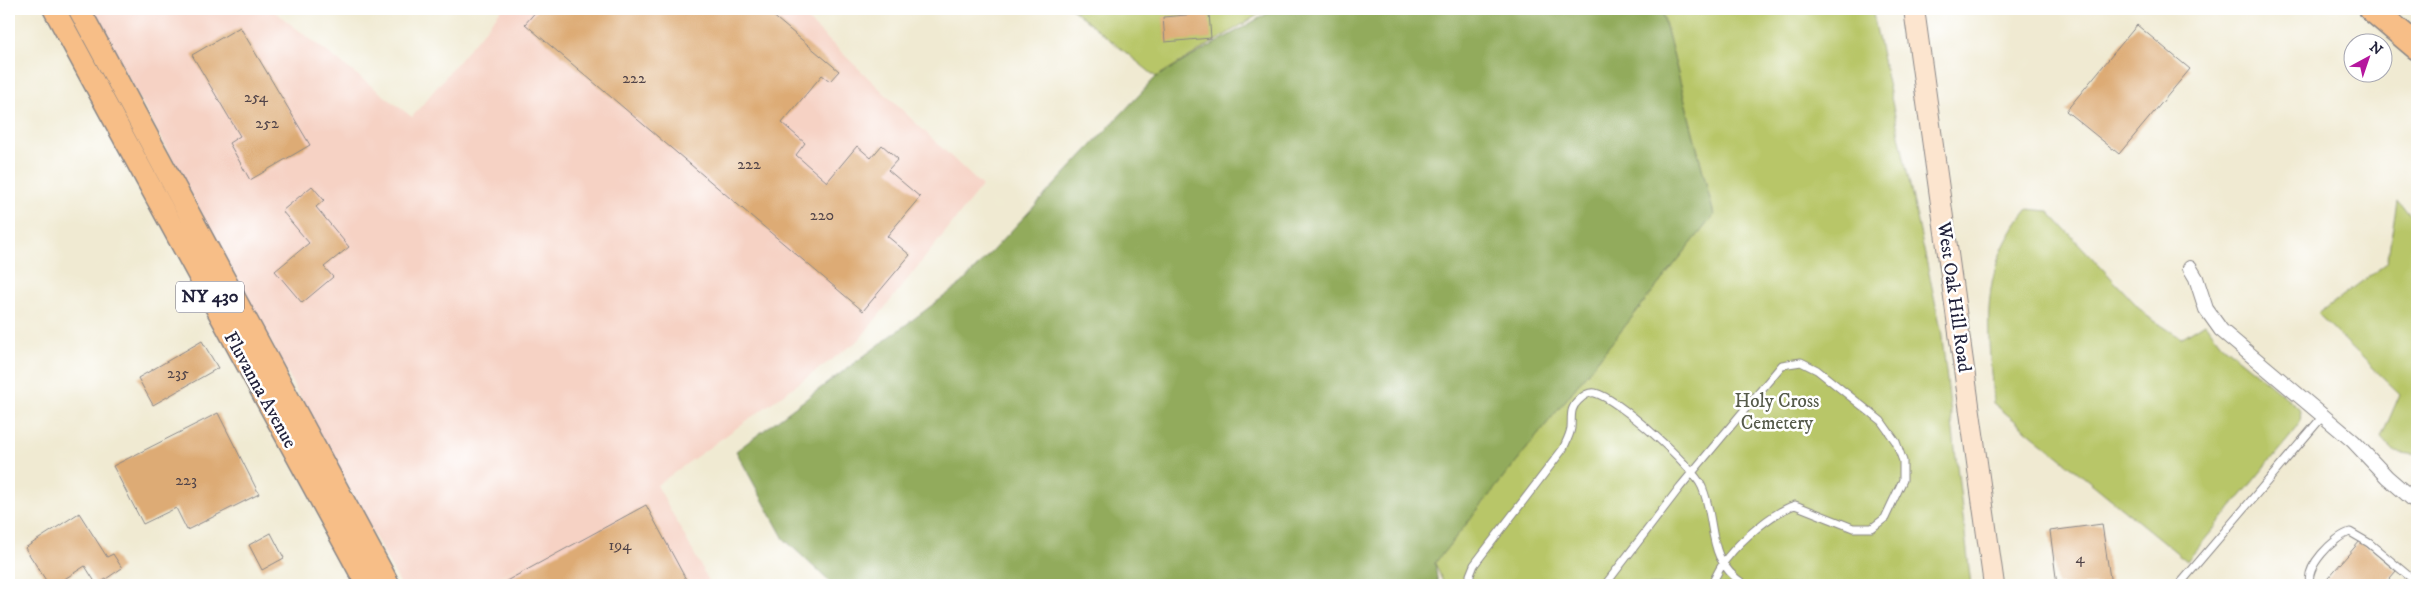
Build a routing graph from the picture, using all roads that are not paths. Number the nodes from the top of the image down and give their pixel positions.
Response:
1 (54, 9) edge
2 (79, 9) edge
3 (1914, 9) edge
4 (2372, 9) edge
5 (2417, 47) edge
6 (2190, 268) dead end
7 (2324, 415) junction
8 (1693, 472) junction
9 (2417, 503) edge
10 (1723, 564) junction
11 (2416, 582) dead end
12 (368, 585) edge
13 (389, 585) edge
14 (1470, 585) edge
15 (1605, 585) edge
16 (1711, 585) edge
17 (1745, 585) edge
18 (1994, 585) edge
19 (2179, 585) edge
20 (2311, 585) edge

1 - 12 main road, Fluvanna Avenue / NY 430
2 - 13 main road, Fluvanna Avenue / NY 430
3 - 18 main road, West Oak Hill Road
4 - 5 highway
6 - 7 street
7 - 9 street
7 - 19 lane
8 - 10 lane
8 - 10 lane
8 - 14 lane
8 - 15 lane
10 - 16 lane
10 - 17 lane
11 - 20 lane

